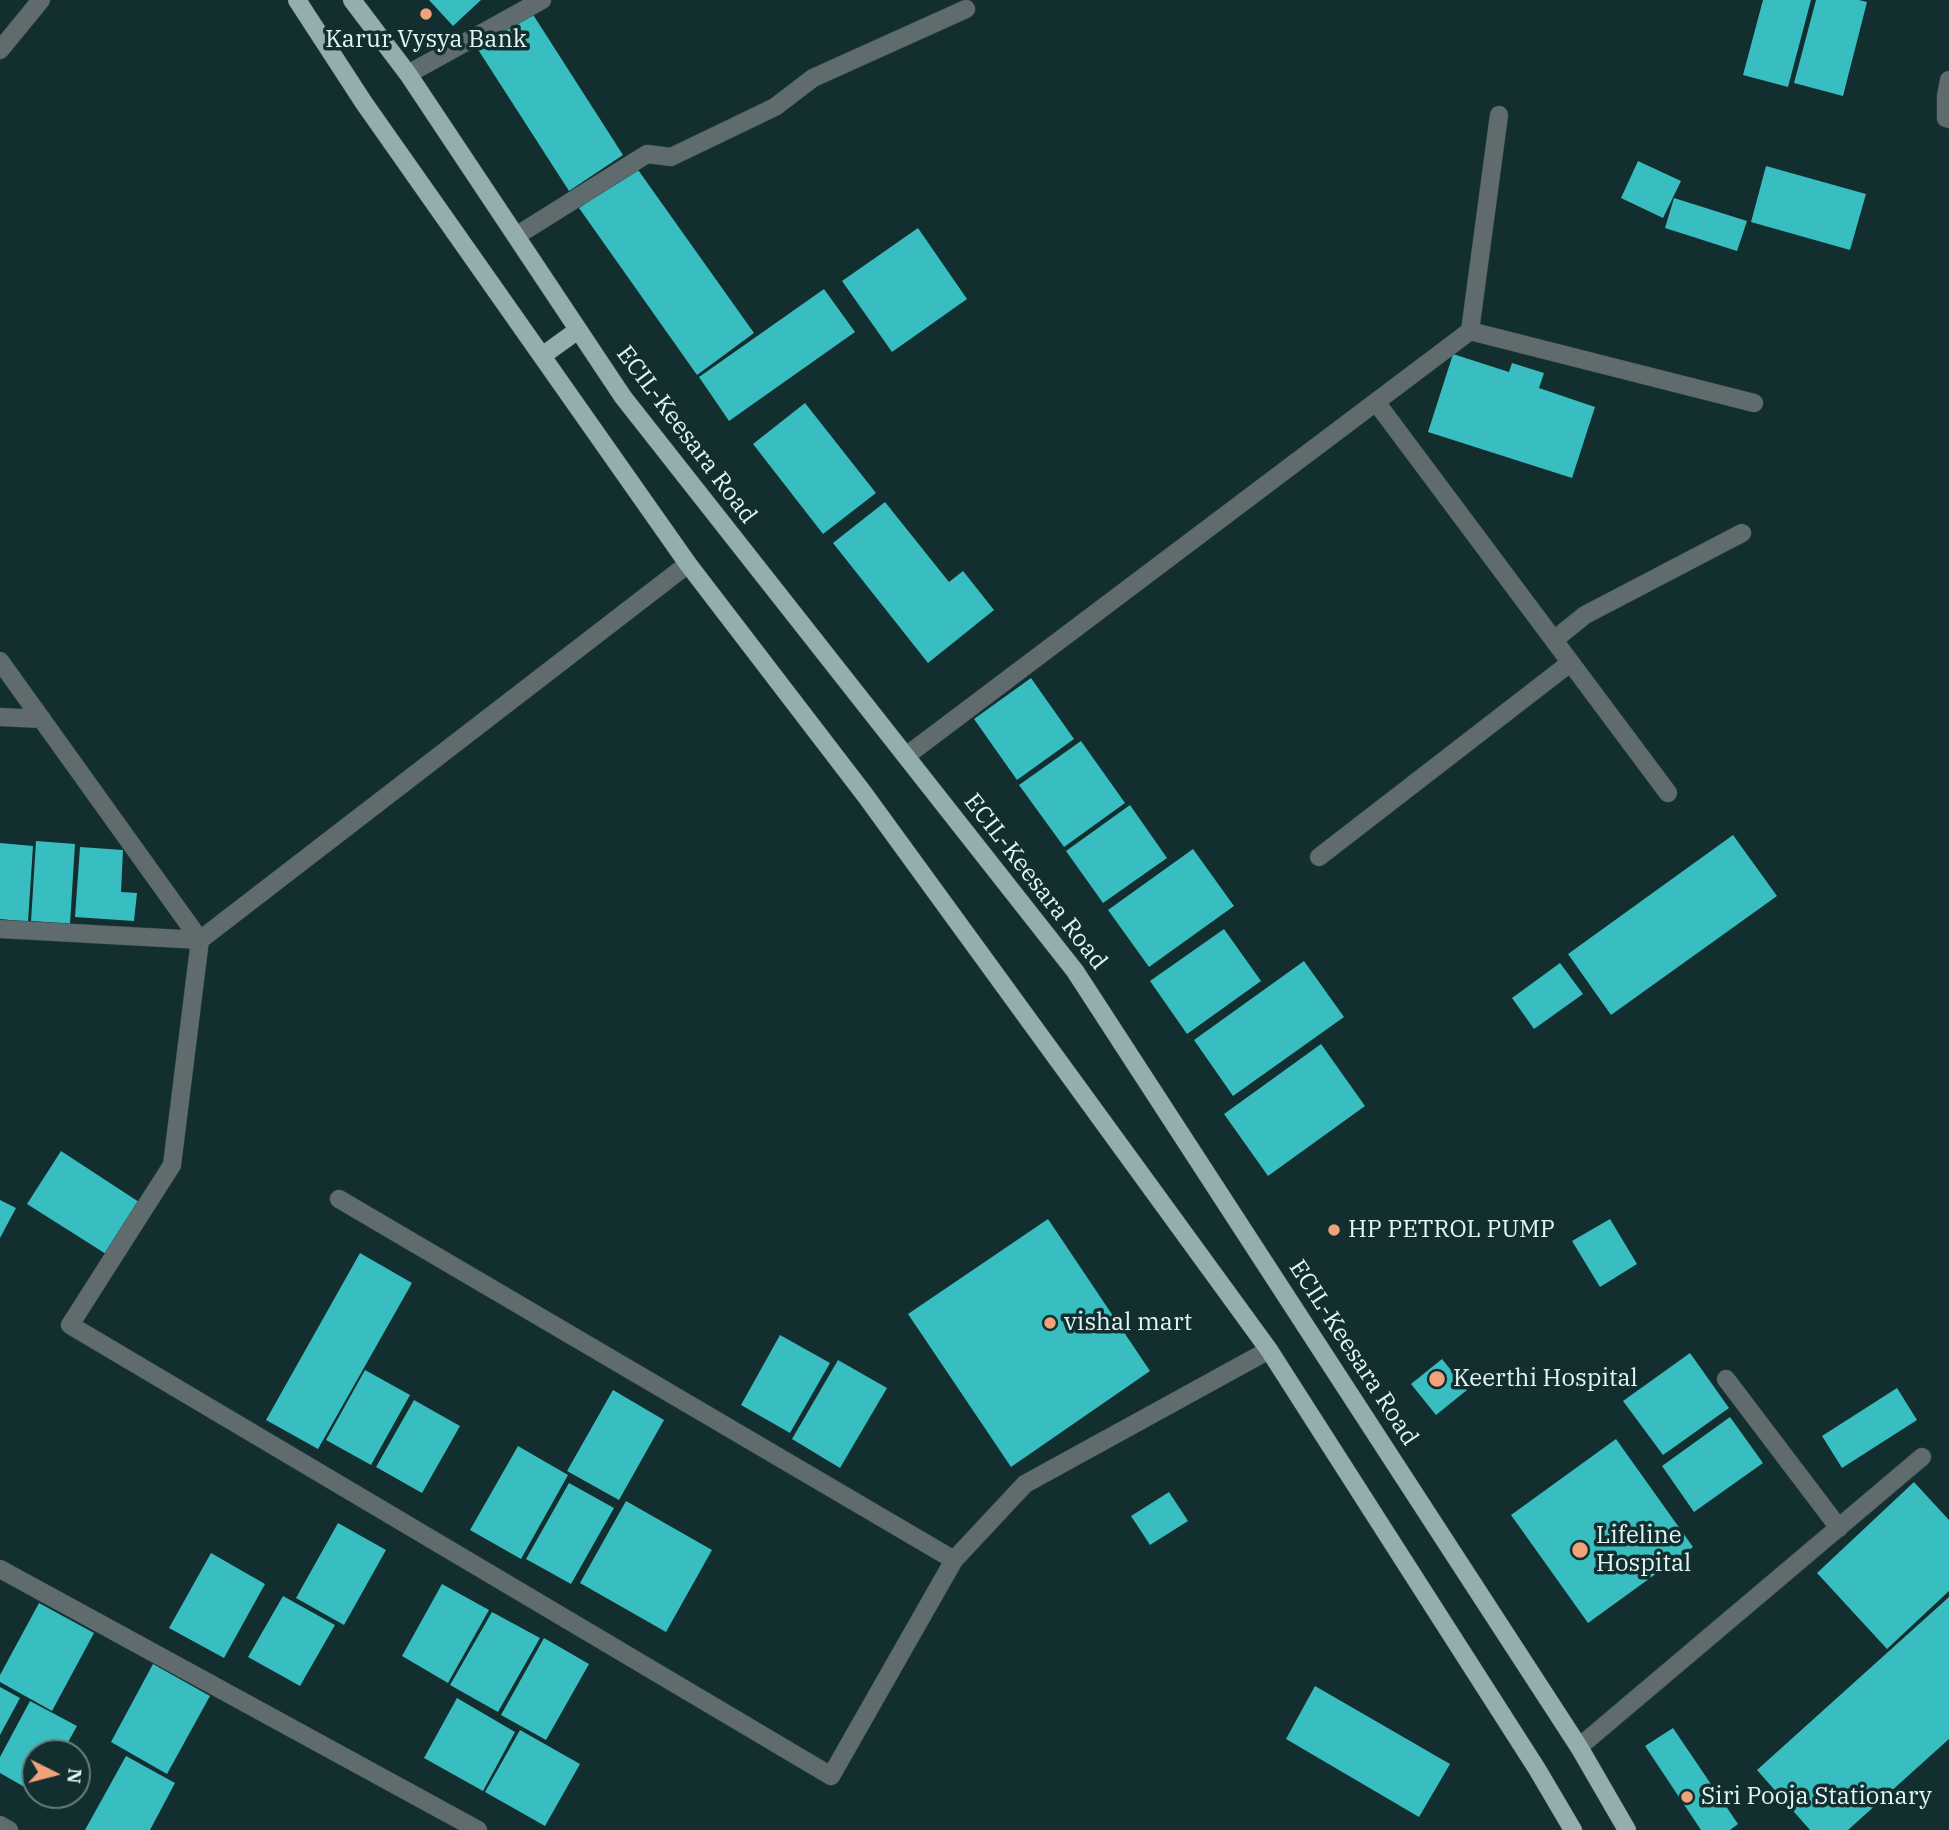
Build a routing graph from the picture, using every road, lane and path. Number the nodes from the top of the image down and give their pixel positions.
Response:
1 (41, 0) edge
2 (297, 0) edge
3 (352, 0) edge
4 (542, 0) edge
5 (966, 9) dead end
6 (0, 50) edge
7 (408, 74) junction
8 (1949, 80) edge
9 (1499, 115) dead end
10 (1949, 119) edge
11 (516, 236) junction
12 (578, 330) junction
13 (1469, 331) junction
14 (542, 356) junction
15 (1376, 402) junction
16 (1754, 403) dead end
17 (1742, 533) dead end
18 (688, 564) junction
19 (1553, 640) junction
20 (0, 662) edge
21 (1570, 663) junction
22 (0, 716) edge
23 (42, 719) junction
24 (906, 756) junction
25 (1668, 793) dead end
26 (1318, 857) dead end
27 (0, 929) edge
28 (200, 940) junction
29 (339, 1199) dead end
30 (1269, 1349) junction
31 (1726, 1379) dead end
32 (1922, 1457) dead end
33 (1839, 1528) junction
34 (954, 1560) junction
35 (0, 1569) edge
36 (1578, 1747) junction
37 (0, 1825) edge
38 (9, 1830) edge
39 (478, 1830) edge
40 (1573, 1830) edge
41 (1626, 1830) edge

1 - 6 street
2 - 14 main road
3 - 7 main road, ECIL-Keesara Road
4 - 7 street
5 - 11 street
7 - 11 main road, ECIL-Keesara Road
8 - 10 street
9 - 13 street
11 - 12 main road, ECIL-Keesara Road
12 - 14 main road
12 - 24 main road, ECIL-Keesara Road
13 - 15 street
13 - 16 street
14 - 18 main road
15 - 19 street
15 - 24 street
17 - 19 street
18 - 28 street
18 - 30 main road
19 - 21 street
20 - 23 street
21 - 25 street
21 - 26 street
22 - 23 street
23 - 28 street
24 - 36 main road, ECIL-Keesara Road
27 - 28 street
28 - 34 street
29 - 34 street
30 - 34 street
30 - 40 main road
31 - 33 street
32 - 33 street
33 - 36 street
35 - 39 street
36 - 41 main road, ECIL-Keesara Road
37 - 38 street

